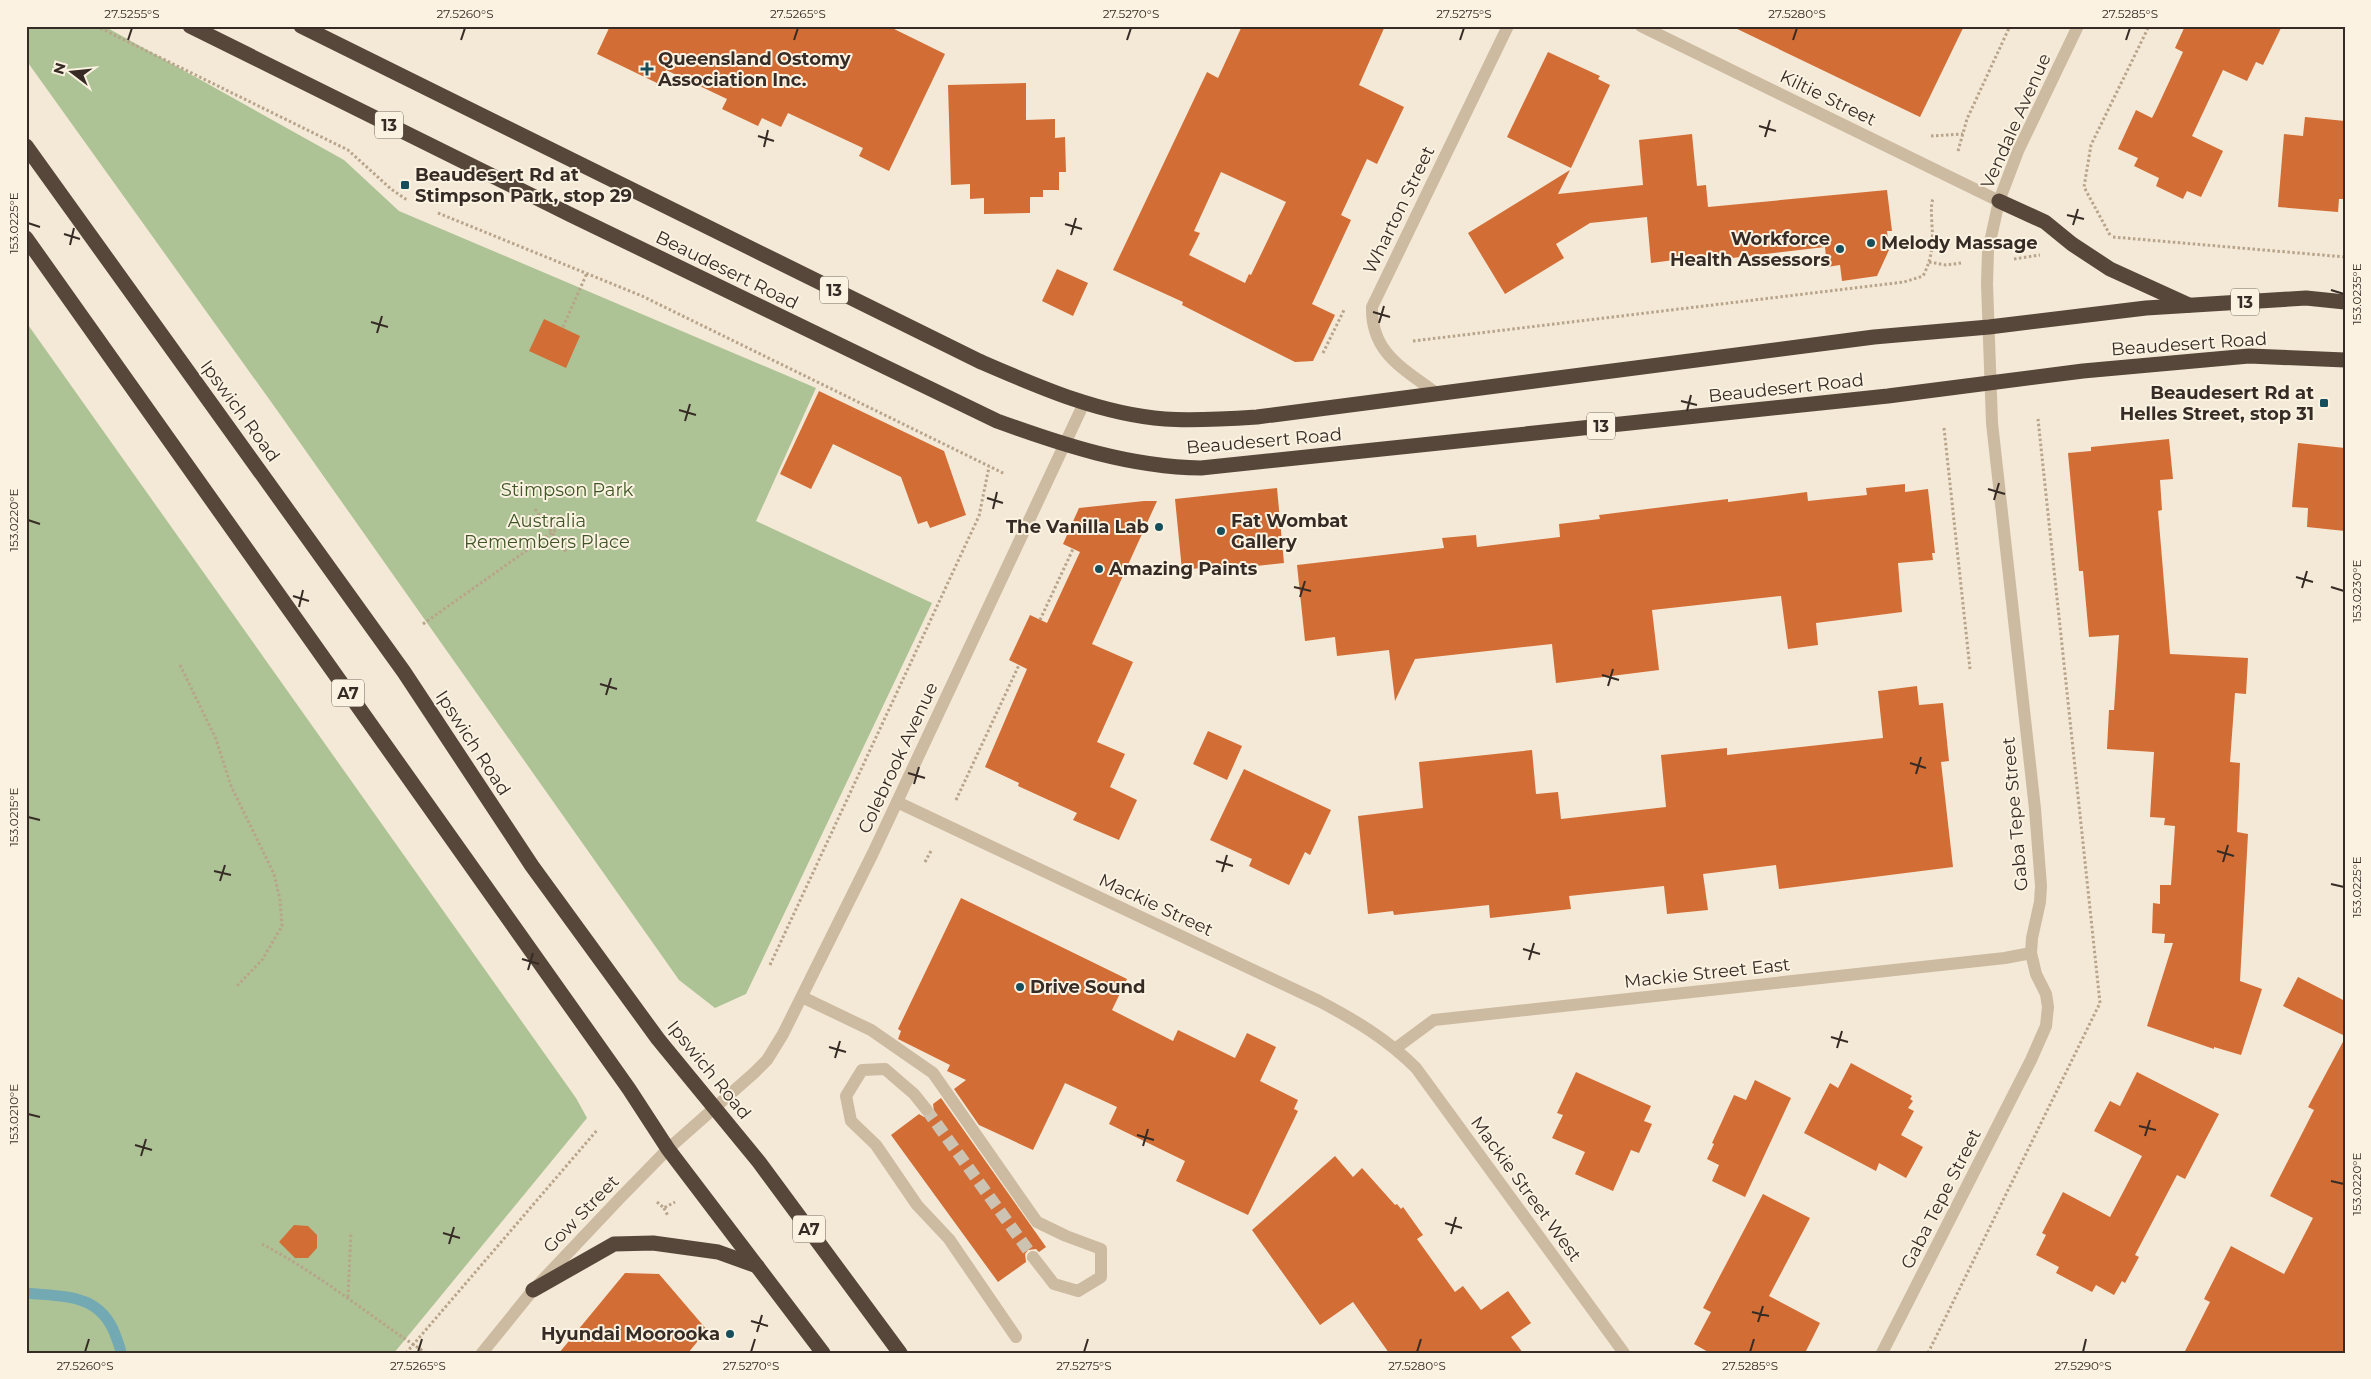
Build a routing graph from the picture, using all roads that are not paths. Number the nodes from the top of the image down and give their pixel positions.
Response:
1 (190, 26) edge
2 (301, 26) edge
3 (1508, 26) edge
4 (1641, 26) edge
5 (2078, 26) edge
6 (26, 146) edge
7 (1999, 201) junction
8 (26, 238) edge
9 (2345, 302) edge
10 (2190, 306) junction
11 (1989, 327) junction
12 (2345, 360) edge
13 (1990, 381) junction
14 (1436, 393) junction
15 (1084, 403) junction
16 (1066, 446) junction
17 (897, 802) junction
18 (2031, 953) junction
19 (802, 997) junction
20 (1396, 1048) junction
21 (714, 1108) junction
22 (926, 1109) tunnel mouth
23 (668, 1149) junction
24 (1033, 1257) tunnel mouth
25 (757, 1266) junction
26 (532, 1290) junction
27 (1016, 1337) dead end
28 (482, 1353) edge
29 (823, 1353) edge
30 (900, 1353) edge
31 (1624, 1353) edge
32 (1882, 1353) edge

1 - 16 highway, Beaudesert Road / 13
2 - 15 highway, Beaudesert Road / 13
3 - 14 street, Wharton Street
4 - 7 street, Kiltie Street
5 - 7 street, Vendale Avenue
6 - 21 highway, Ipswich Road / A7
7 - 10 highway
7 - 11 street, Vendale Avenue
8 - 23 highway, A7
9 - 10 highway, Beaudesert Road / 13
10 - 11 highway, Beaudesert Road / 13
11 - 13 street, Vendale Avenue
11 - 14 highway, Beaudesert Road / 13
12 - 13 highway, Beaudesert Road / 13
13 - 16 highway, Beaudesert Road / 13
13 - 18 street, Gaba Tepe Street
14 - 15 highway, Beaudesert Road / 13
15 - 16 street, Colebrook Avenue
16 - 17 street, Colebrook Avenue
17 - 19 street, Colebrook Avenue
17 - 20 street, Mackie Street
18 - 20 street, Mackie Street East
18 - 32 street, Gaba Tepe Street
19 - 21 street, Colebrook Avenue
19 - 24 street
20 - 31 street, Mackie Street West
21 - 23 street, Gow Street
21 - 30 highway, Ipswich Road / A7
22 - 27 street
23 - 25 highway, A7
23 - 26 street, Gow Street
25 - 26 highway
25 - 29 highway, A7
26 - 28 street, Gow Street

